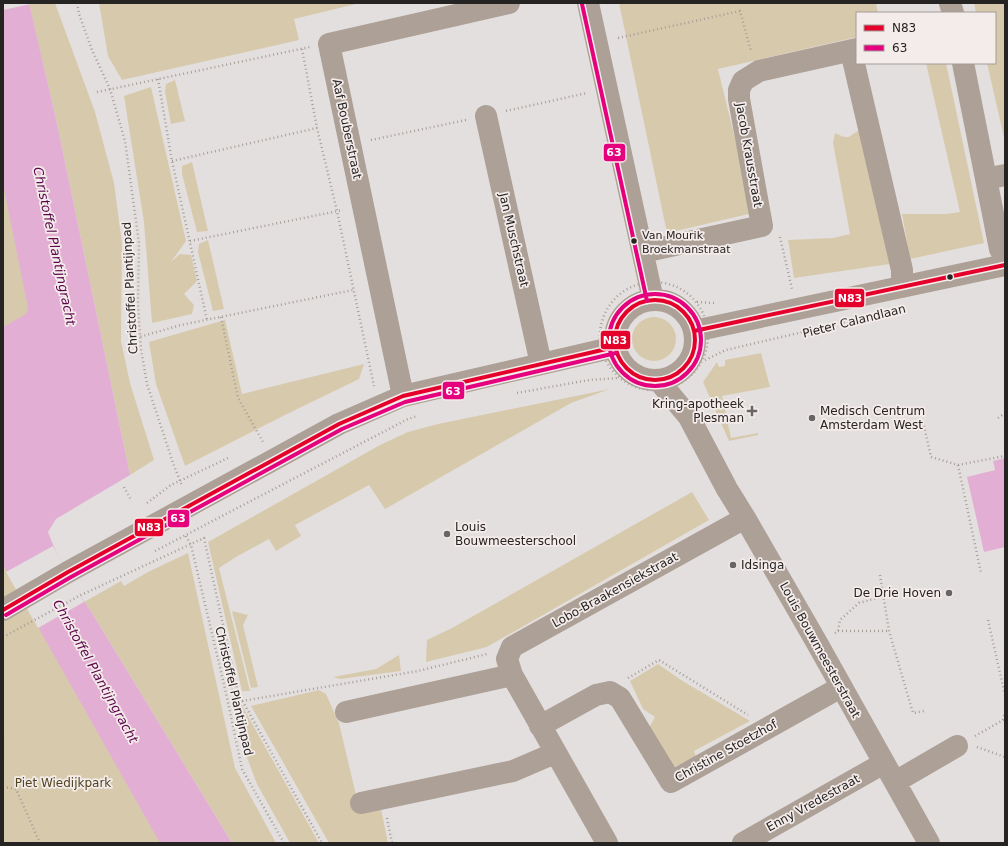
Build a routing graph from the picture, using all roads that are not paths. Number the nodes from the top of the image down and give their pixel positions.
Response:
1 (509, 3) edge
2 (588, 3) edge
3 (854, 50) edge
4 (857, 64) edge
5 (964, 64) edge
6 (486, 116) dead end
7 (995, 177) edge
8 (643, 252) junction
9 (1005, 258) edge
10 (1005, 265) edge
11 (902, 287) junction
12 (651, 291) junction
13 (701, 329) junction
14 (608, 349) junction
15 (541, 364) junction
16 (671, 381) junction
17 (403, 396) junction
18 (745, 518) junction
19 (3, 610) edge
20 (512, 675) junction
21 (841, 686) junction
22 (346, 712) dead end
23 (540, 726) junction
24 (960, 745) road end
25 (555, 752) junction
26 (884, 763) junction
27 (895, 782) junction
28 (361, 803) dead end
29 (600, 841) edge
30 (743, 843) edge
31 (929, 843) edge

1 - 17 street, Aaf Bouberstraat
2 - 8 street
3 - 8 street, Jacob Krausstraat
4 - 11 street, Pieter Calandlaan
5 - 7 street
6 - 15 street, Jan Muschstraat
7 - 9 street
8 - 12 street
10 - 11 street, Pieter Calandlaan
11 - 13 street, Pieter Calandlaan
12 - 13 street
12 - 14 street
13 - 16 street
14 - 15 street
14 - 16 street
15 - 17 street
16 - 18 street, Louis Bouwmeesterstraat
17 - 19 street
18 - 20 street, Lobo-Braakensiekstraat
18 - 21 street, Louis Bouwmeesterstraat
20 - 22 street
20 - 23 street
21 - 23 street, Christine Stoetzhof
21 - 26 street, Louis Bouwmeesterstraat
23 - 25 street
24 - 27 street
25 - 28 street
25 - 29 street
26 - 27 street, Louis Bouwmeesterstraat
26 - 30 street, Enny Vredestraat
27 - 31 street, Louis Bouwmeesterstraat

